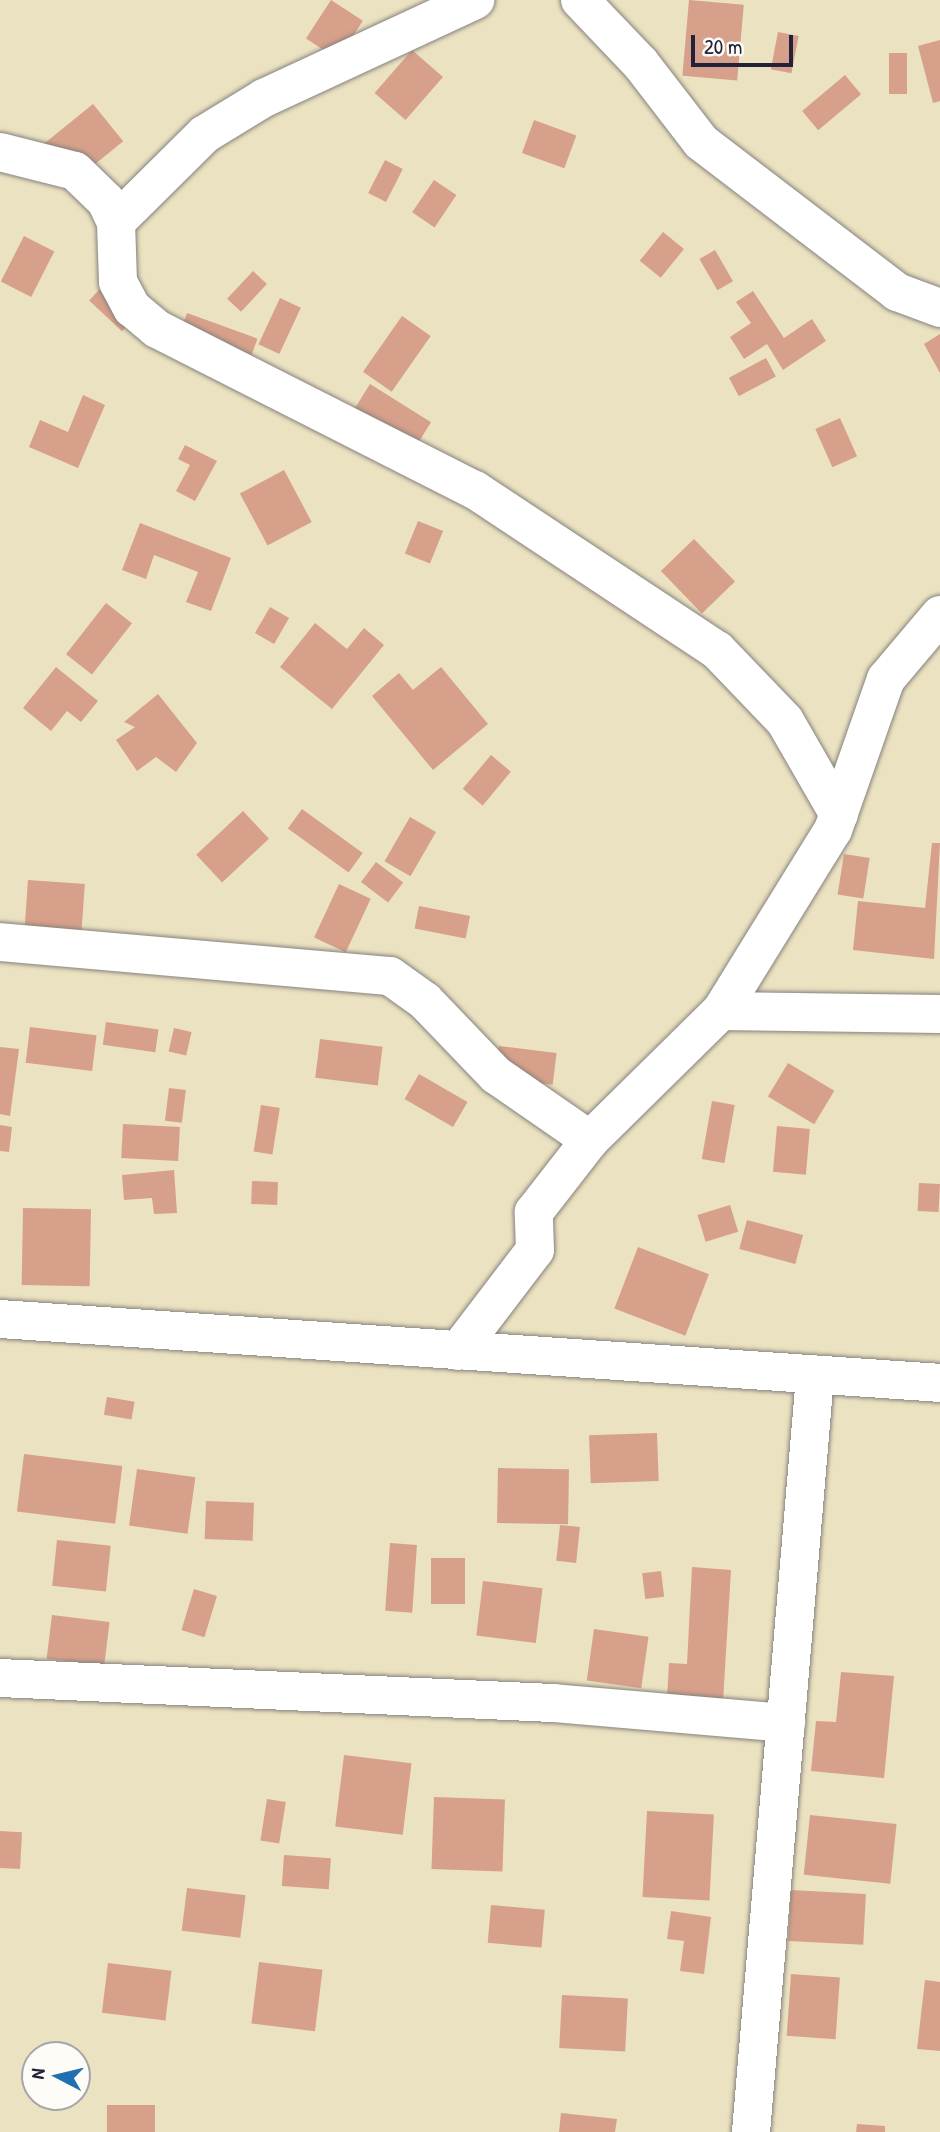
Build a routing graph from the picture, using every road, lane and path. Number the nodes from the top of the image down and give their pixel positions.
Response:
1 (475, 0) edge
2 (580, 0) edge
3 (0, 152) edge
4 (116, 222) junction
5 (940, 308) edge
6 (940, 615) edge
7 (839, 815) junction
8 (0, 942) edge
9 (721, 1011) junction
10 (940, 1014) edge
11 (590, 1140) junction
12 (0, 1319) edge
13 (458, 1351) junction
14 (815, 1376) junction
15 (940, 1382) edge
16 (0, 1678) edge
17 (786, 1723) junction
18 (751, 2132) edge

1 - 4 street
2 - 5 street
3 - 4 street
4 - 7 street
6 - 7 street
7 - 9 street
8 - 11 street
9 - 10 street
9 - 11 street
11 - 13 street
12 - 13 street
13 - 14 street
14 - 15 street
14 - 17 street
16 - 17 street
17 - 18 street

